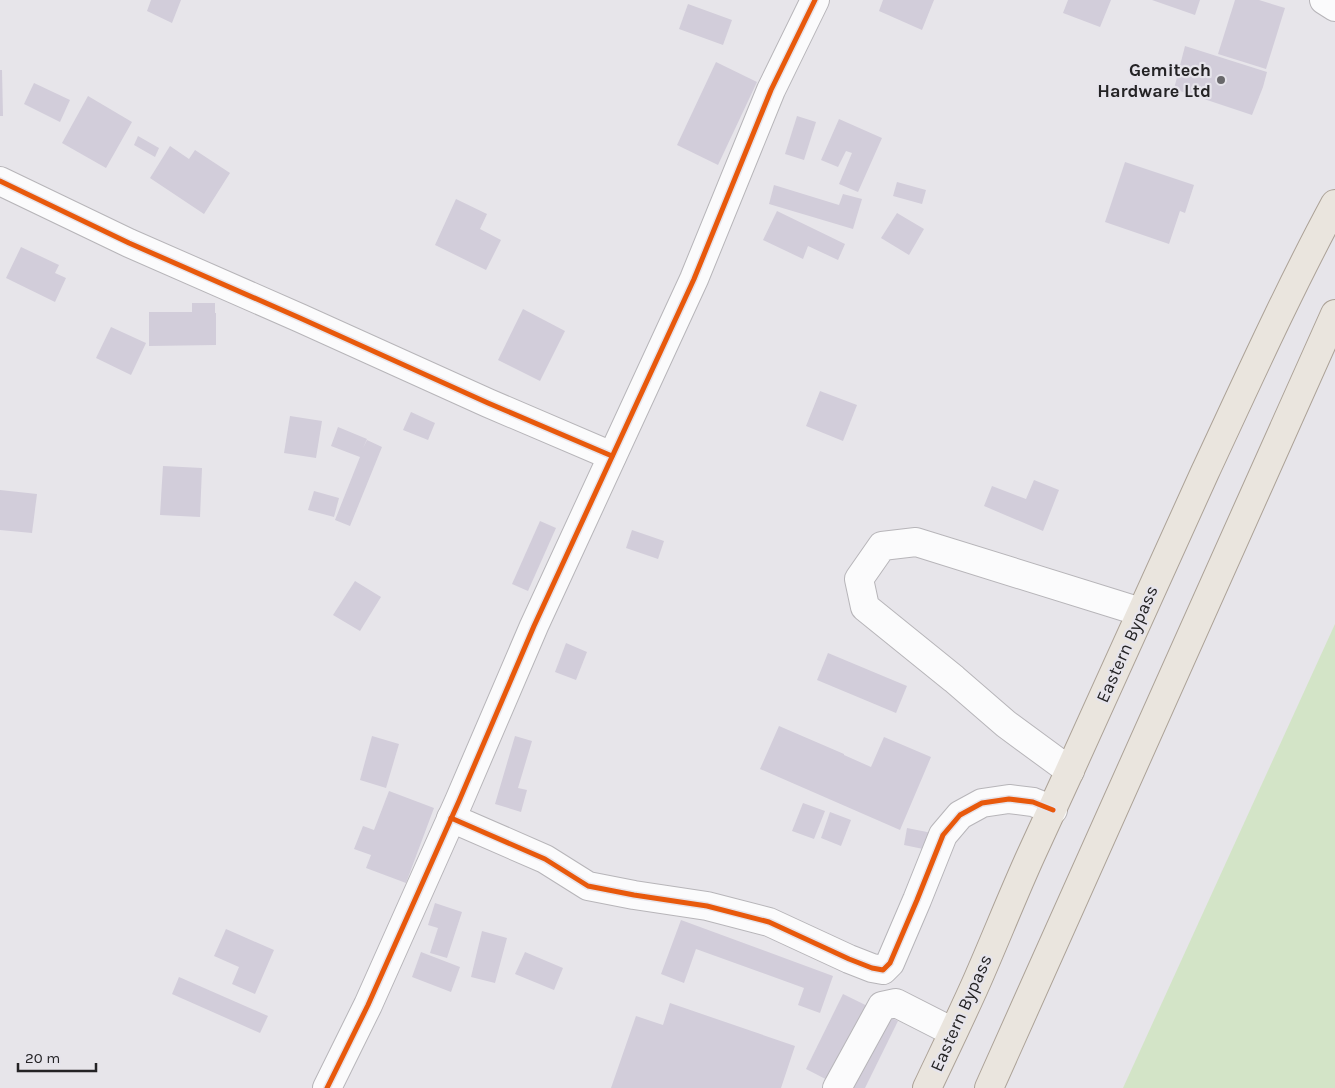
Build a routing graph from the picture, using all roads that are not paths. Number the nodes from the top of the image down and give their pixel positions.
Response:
1 (815, 0) edge
2 (1324, 0) edge
3 (1335, 7) edge
4 (0, 181) edge
5 (1335, 204) edge
6 (1335, 314) edge
7 (612, 456) junction
8 (1141, 612) junction
9 (1070, 771) junction
10 (1053, 810) junction
11 (451, 818) junction
12 (953, 1032) junction
13 (327, 1088) edge
14 (837, 1088) edge
15 (927, 1088) edge
16 (989, 1088) edge

1 - 7 street
2 - 3 street
4 - 7 street
5 - 8 main road, Eastern Bypass
6 - 16 main road
7 - 11 street
8 - 9 main road, Eastern Bypass
8 - 9 street
9 - 10 main road, Eastern Bypass
10 - 11 street
10 - 12 main road, Eastern Bypass
11 - 13 street
12 - 14 street
12 - 15 main road, Eastern Bypass

